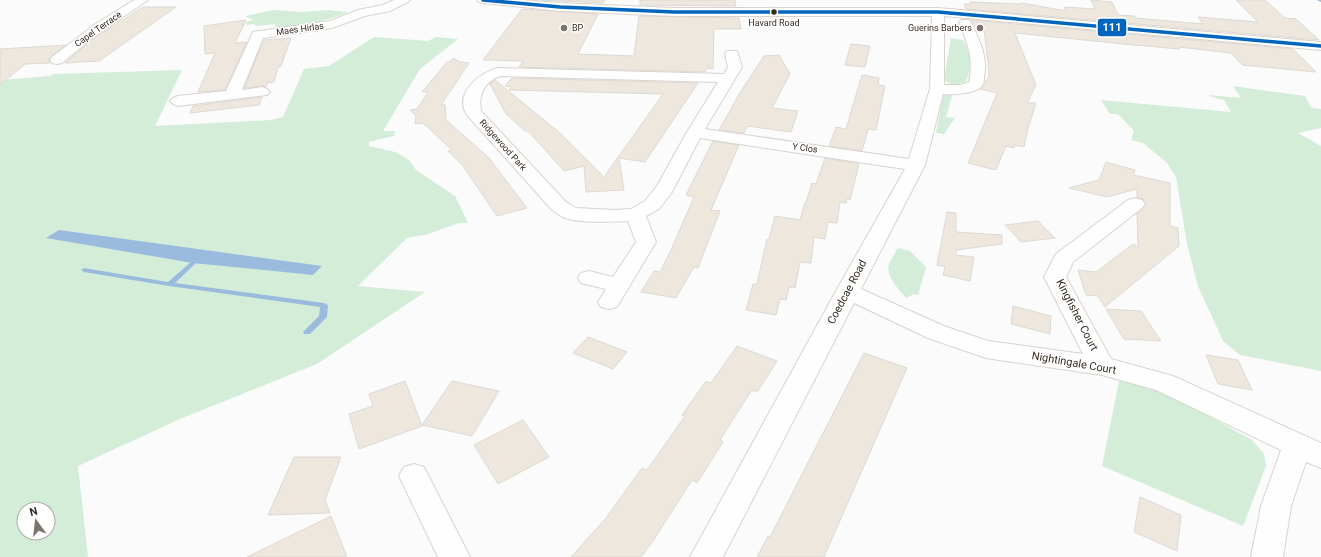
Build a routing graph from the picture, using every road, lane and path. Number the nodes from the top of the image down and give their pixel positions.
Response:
1 (142, 0) edge
2 (404, 0) edge
3 (483, 0) edge
4 (866, 6) edge
5 (938, 12) junction
6 (965, 23) dead end
7 (1321, 46) edge
8 (732, 54) dead end
9 (57, 60) dead end
10 (728, 78) junction
11 (936, 89) junction
12 (262, 92) dead end
13 (232, 96) junction
14 (178, 101) dead end
15 (694, 132) junction
16 (916, 165) junction
17 (1136, 204) dead end
18 (635, 214) junction
19 (589, 278) dead end
20 (847, 291) junction
21 (1102, 366) junction
22 (1309, 451) edge
23 (414, 476) dead end
24 (454, 557) edge
25 (706, 557) edge
26 (1267, 557) edge

1 - 9 street, Capel Terrace
2 - 13 street, Maes Hirlas
3 - 4 street
4 - 5 street
5 - 7 street
5 - 11 street, Coedcae Road
6 - 11 street
8 - 10 street, Ridgewood Park
10 - 15 street, Ridgewood Park
10 - 18 street, Ridgewood Park
11 - 16 street, Coedcae Road
12 - 13 street
13 - 14 street
15 - 16 street, Y Clos
15 - 18 street, Ridgewood Park
16 - 20 street, Coedcae Road
17 - 21 street, Kingfisher Court
18 - 19 street
20 - 21 street, Nightingale Court
20 - 25 street, Coedcae Road
21 - 22 street, Nightingale Court
22 - 26 street, Nightingale Court
23 - 24 street

